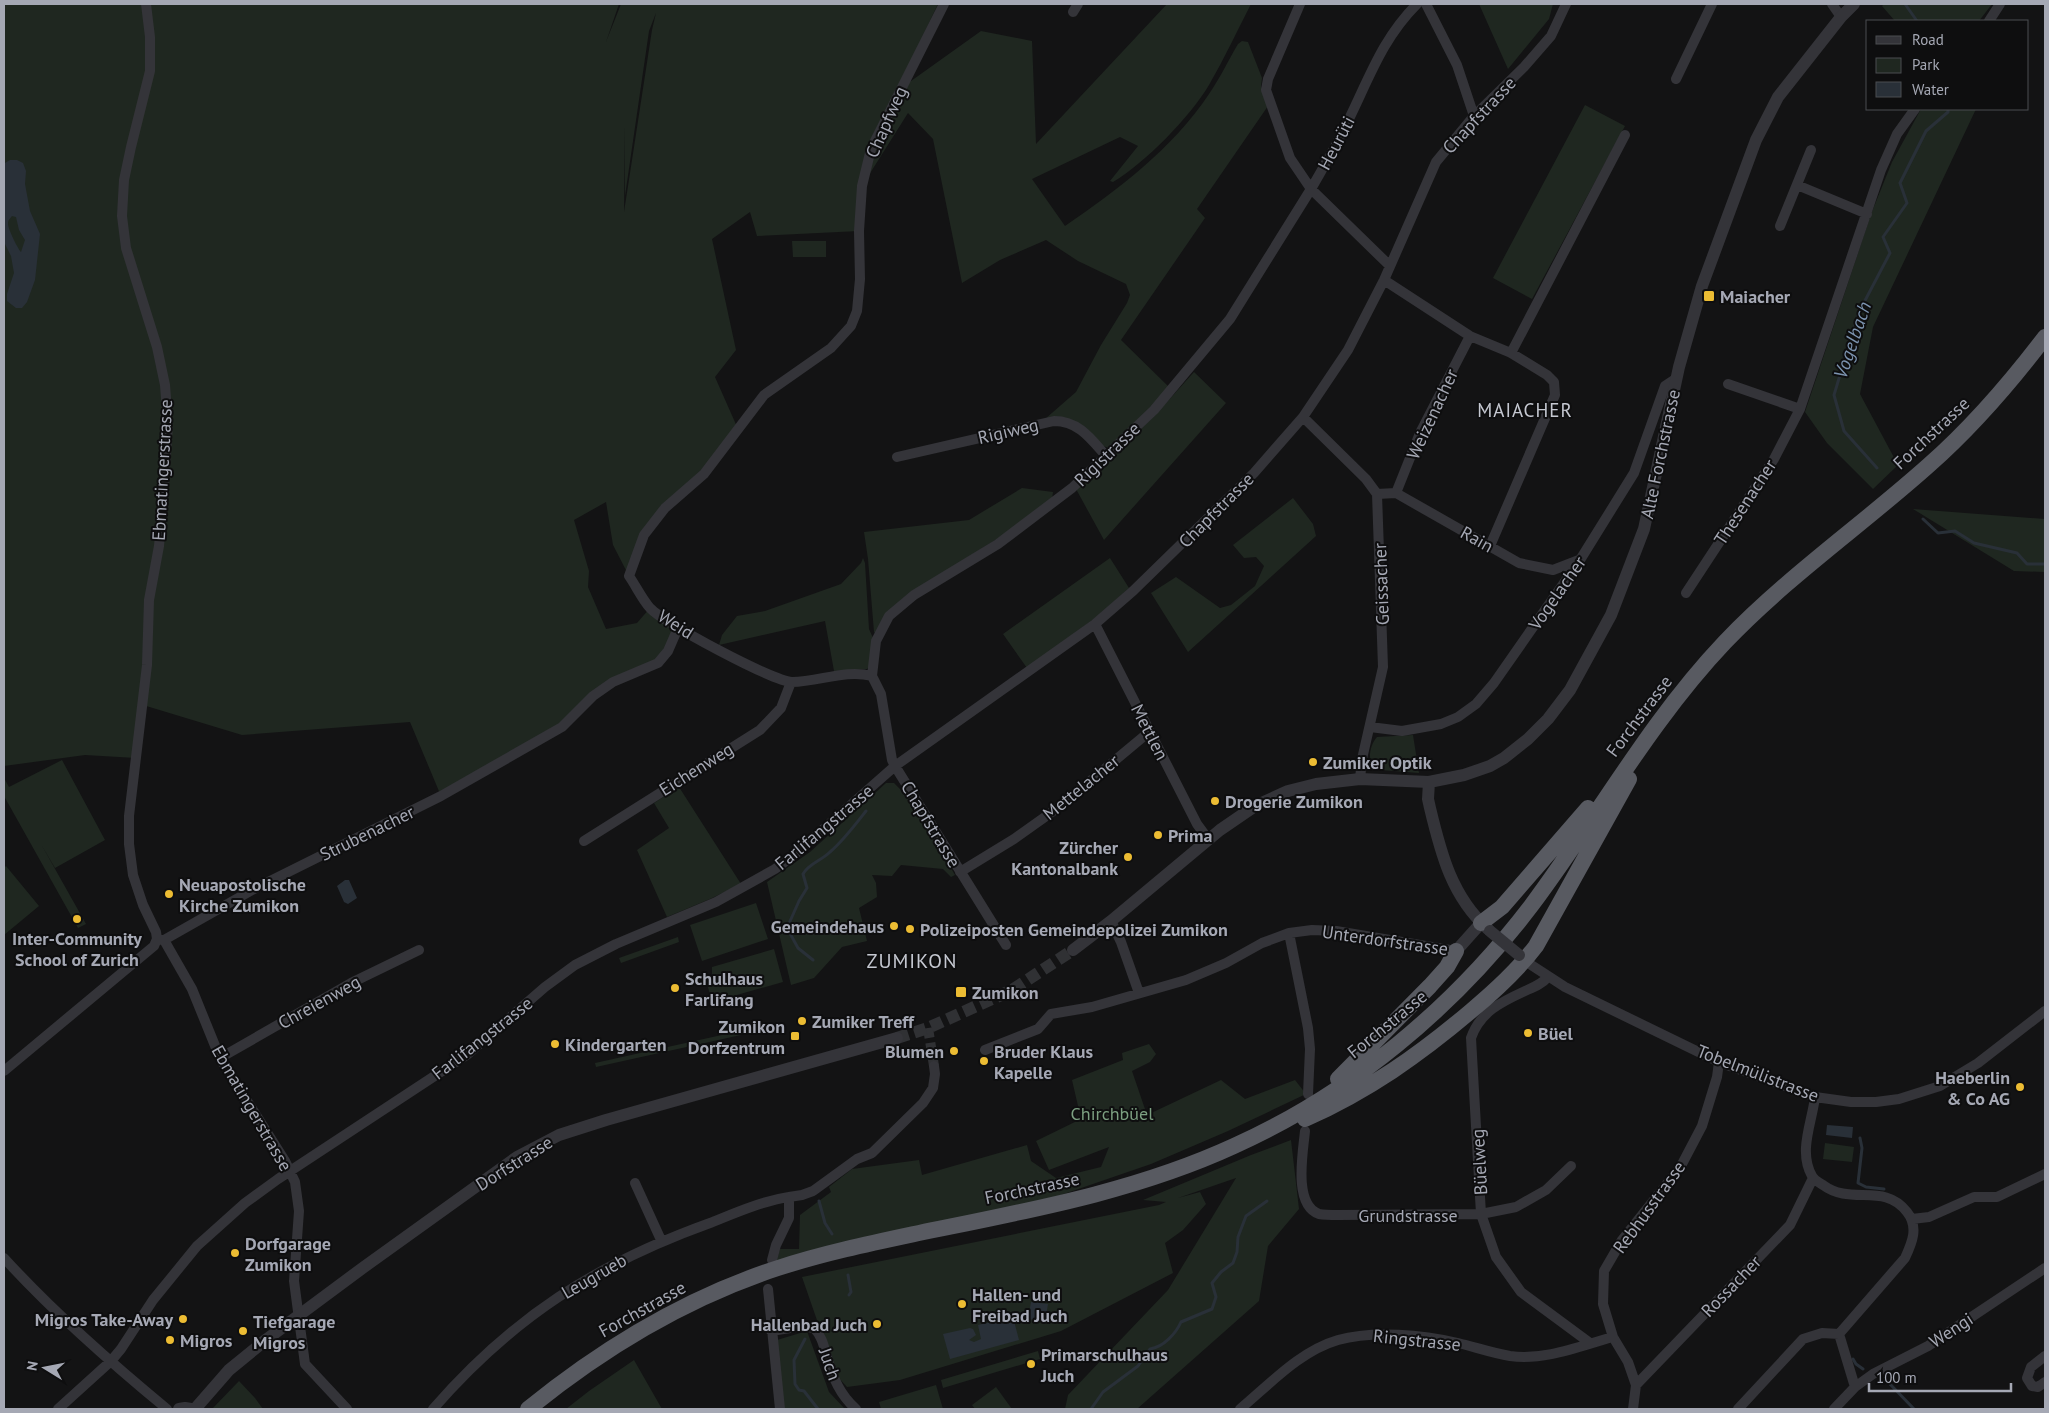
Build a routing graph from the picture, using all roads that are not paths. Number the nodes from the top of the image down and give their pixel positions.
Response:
1 (146, 4) edge
2 (944, 4) edge
3 (1300, 4) edge
4 (1417, 4) edge
5 (1426, 4) edge
6 (1566, 4) edge
7 (1712, 4) edge
8 (1832, 4) edge
9 (1854, 4) edge
10 (2000, 4) edge
11 (1841, 17) junction
12 (1990, 20) edge
13 (1676, 79) dead end
14 (1914, 110) edge
15 (1474, 116) junction
16 (1625, 135) dead end
17 (1811, 150) dead end
18 (1797, 185) junction
19 (1311, 189) junction
20 (1867, 214) junction
21 (1780, 226) dead end
22 (1390, 266) junction
23 (1384, 280) junction
24 (843, 336) joint
25 (1470, 336) junction
26 (2045, 337) edge
27 (2045, 348) edge
28 (1511, 353) junction
29 (1677, 378) junction
30 (1728, 384) dead end
31 (1800, 409) junction
32 (1303, 417) junction
33 (897, 456) dead end
34 (1106, 457) junction
35 (1396, 493) junction
36 (1377, 494) junction
37 (1490, 546) junction
38 (1580, 560) junction
39 (1686, 593) dead end
40 (1095, 624) junction
41 (678, 628) junction
42 (872, 676) junction
43 (791, 682) junction
44 (1370, 727) junction
45 (1149, 732) junction
46 (1648, 746) junction
47 (1628, 764) junction
48 (895, 766) junction
49 (1360, 779) junction
50 (1429, 782) junction
51 (1208, 839) junction
52 (584, 841) dead end
53 (960, 872) junction
54 (1110, 921) junction
55 (1486, 927) junction
56 (1289, 933) junction
57 (160, 939) junction
58 (1006, 945) dead end
59 (420, 950) dead end
60 (1073, 950) tunnel mouth
61 (1456, 951) junction
62 (1522, 958) junction
63 (1548, 977) junction
64 (1139, 993) junction
65 (2045, 1010) edge
66 (897, 1038) tunnel mouth
67 (984, 1050) dead end
68 (220, 1058) junction
69 (1719, 1062) junction
70 (934, 1066) tunnel mouth
71 (4, 1071) edge
72 (1308, 1094) dead end
73 (1815, 1097) junction
74 (1292, 1127) junction
75 (1571, 1166) dead end
76 (290, 1171) junction
77 (2045, 1174) edge
78 (1813, 1178) junction
79 (635, 1183) dead end
80 (789, 1197) junction
81 (1481, 1214) junction
82 (1912, 1219) junction
83 (661, 1240) junction
84 (4, 1258) edge
85 (772, 1260) dead end
86 (2045, 1268) edge
87 (768, 1289) dead end
88 (299, 1316) junction
89 (771, 1331) junction
90 (1839, 1334) junction
91 (1613, 1337) junction
92 (1590, 1343) junction
93 (2045, 1356) edge
94 (111, 1361) junction
95 (2045, 1382) edge
96 (1636, 1386) junction
97 (1855, 1388) junction
98 (58, 1409) edge
99 (168, 1409) edge
100 (179, 1409) edge
101 (191, 1409) edge
102 (195, 1409) edge
103 (347, 1409) edge
104 (433, 1409) edge
105 (528, 1409) edge
106 (541, 1409) edge
107 (780, 1409) edge
108 (856, 1409) edge
109 (1240, 1409) edge
110 (1633, 1409) edge
111 (1738, 1409) edge
112 (1834, 1409) edge

1 - 57 street, Ebmatingerstrasse
2 - 24 street, Chapfweg
3 - 19 street
4 - 19 street, Heurüti
5 - 15 street
6 - 15 street, Chapfstrasse
7 - 13 street
8 - 11 street
9 - 11 street, Alte Forchstrasse
10 - 12 street
11 - 29 street, Alte Forchstrasse
14 - 20 street, Thesenacher
15 - 22 street, Chapfstrasse
16 - 28 street
17 - 18 street
18 - 20 street
18 - 21 street
19 - 22 street, Heurüti
19 - 34 street, Rigistrasse
20 - 31 street, Thesenacher
22 - 23 street, Chapfstrasse
23 - 25 street
23 - 32 street, Chapfstrasse
24 - 41 street, Weid
25 - 28 street
25 - 35 street, Weizenacher
26 - 47 highway, Forchstrasse
27 - 46 highway, Forchstrasse
28 - 37 street
29 - 38 street, Vogelacher
29 - 50 street, Alte Forchstrasse
30 - 31 street
31 - 39 street, Thesenacher
32 - 36 street
32 - 40 street, Chapfstrasse
33 - 34 street, Rigiweg
34 - 42 street, Rigistrasse
35 - 36 street
35 - 37 street, Rain
36 - 44 street, Geissacher
37 - 38 street, Rain
38 - 44 street, Vogelacher
40 - 45 street, Mettlen
40 - 48 street, Chapfstrasse
41 - 43 street, Weid
41 - 57 street, Strubenacher
42 - 43 street, Weid
42 - 48 street
43 - 52 street, Eichenweg
44 - 49 street, Geissacher
45 - 51 street, Mettlen
45 - 53 street, Mettelacher
46 - 62 highway
46 - 74 highway, Forchstrasse
47 - 55 highway
47 - 74 highway, Forchstrasse
48 - 53 street, Chapfstrasse
48 - 76 street, Farlifangstrasse
49 - 50 street, Alte Forchstrasse
49 - 51 street
50 - 55 street
51 - 54 street
53 - 58 street, Chapfstrasse
54 - 60 street
54 - 64 street
55 - 61 street, Unterdorfstrasse
55 - 62 street, bridge
56 - 61 street, Unterdorfstrasse
56 - 64 street, Unterdorfstrasse
56 - 72 street
57 - 68 street, Ebmatingerstrasse
57 - 71 street, Strubenacher
59 - 68 street, Chreienweg
61 - 74 highway
62 - 63 street, Tobelmülistrasse
62 - 74 highway
63 - 69 street, Tobelmülistrasse
63 - 81 street, Büelweg
64 - 67 street, Unterdorfstrasse
65 - 73 street, Tobelmülistrasse
66 - 88 street, Dorfstrasse
68 - 76 street, Ebmatingerstrasse
69 - 73 street, Tobelmülistrasse
69 - 91 street, Rebhusstrasse
70 - 80 street, Leugrueb
73 - 78 street
74 - 81 street, Grundstrasse
74 - 105 highway, Forchstrasse
74 - 106 highway, Forchstrasse
75 - 81 street, Grundstrasse
76 - 88 street, Ebmatingerstrasse
76 - 94 street, Farlifangstrasse
77 - 82 street
78 - 82 street
78 - 96 street, Rossacher
79 - 83 street
80 - 83 street, Leugrueb
80 - 85 street
81 - 92 street, Büelweg
82 - 90 street
83 - 104 street, Leugrueb
84 - 94 street
86 - 97 street, Wengi
87 - 89 street
88 - 102 street, Dorfstrasse
88 - 103 street, Ebmatingerstrasse
89 - 107 street
89 - 108 street, Juch
90 - 97 street
90 - 111 street
91 - 92 street, Ringstrasse
91 - 96 street, Rebhusstrasse
92 - 109 street, Ringstrasse
93 - 95 street
94 - 98 street, Farlifangstrasse
94 - 99 street
96 - 110 street, Rebhusstrasse
97 - 112 street, Wengi
100 - 101 street

